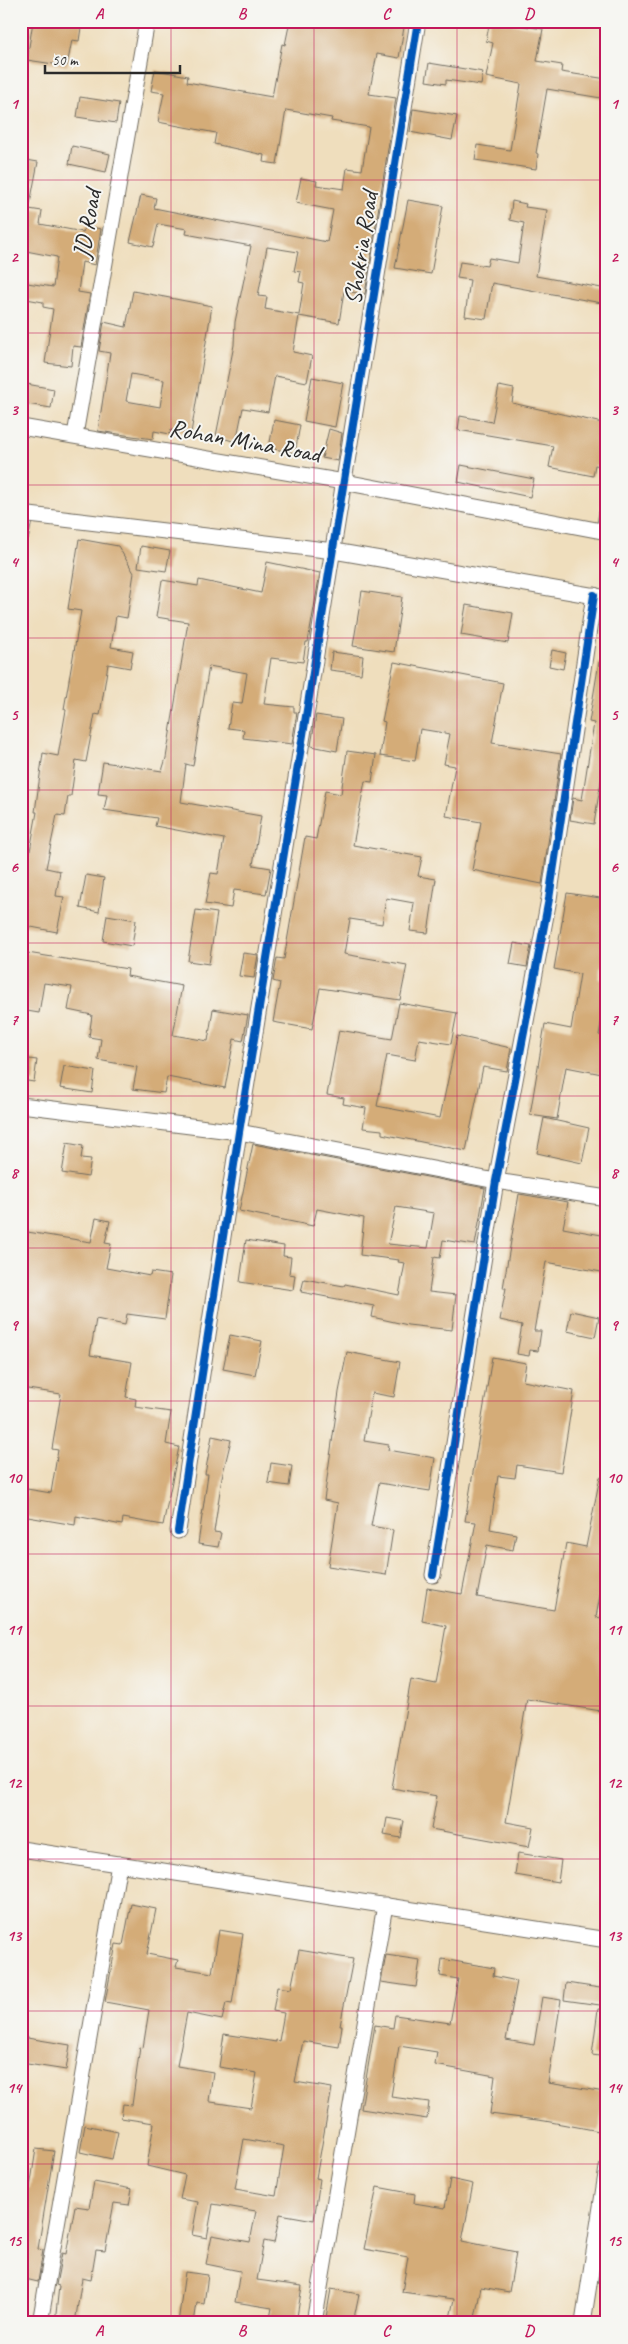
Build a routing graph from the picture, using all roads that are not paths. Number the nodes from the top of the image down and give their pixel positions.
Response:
1 (147, 21) edge
2 (418, 21) edge
3 (21, 427) edge
4 (74, 435) junction
5 (344, 482) junction
6 (607, 513) edge
7 (23, 514) edge
8 (605, 532) edge
9 (21, 535) edge
10 (334, 551) junction
11 (600, 596) edge
12 (21, 1105) edge
13 (239, 1132) junction
14 (496, 1182) junction
15 (607, 1198) edge
16 (178, 1531) dead end
17 (433, 1575) dead end
18 (21, 1849) edge
19 (119, 1864) junction
20 (385, 1906) junction
21 (607, 1940) edge
22 (607, 2168) edge
23 (40, 2323) edge
24 (314, 2323) edge
25 (583, 2323) edge

1 - 4 street, JD Road
2 - 5 street, Shokria Road
3 - 4 street, Rohan Mina Road
4 - 5 street, Rohan Mina Road
5 - 8 street, Rohan Mina Road
5 - 10 street, Shokria Road
6 - 8 street
7 - 9 street
7 - 10 street
10 - 11 street
10 - 13 street, Shokria Road
11 - 14 street
12 - 13 street
13 - 14 street
13 - 16 street, Shokria Road
14 - 15 street
14 - 17 street
18 - 19 street
19 - 20 street
19 - 23 street
20 - 21 street
20 - 24 street
22 - 25 street

